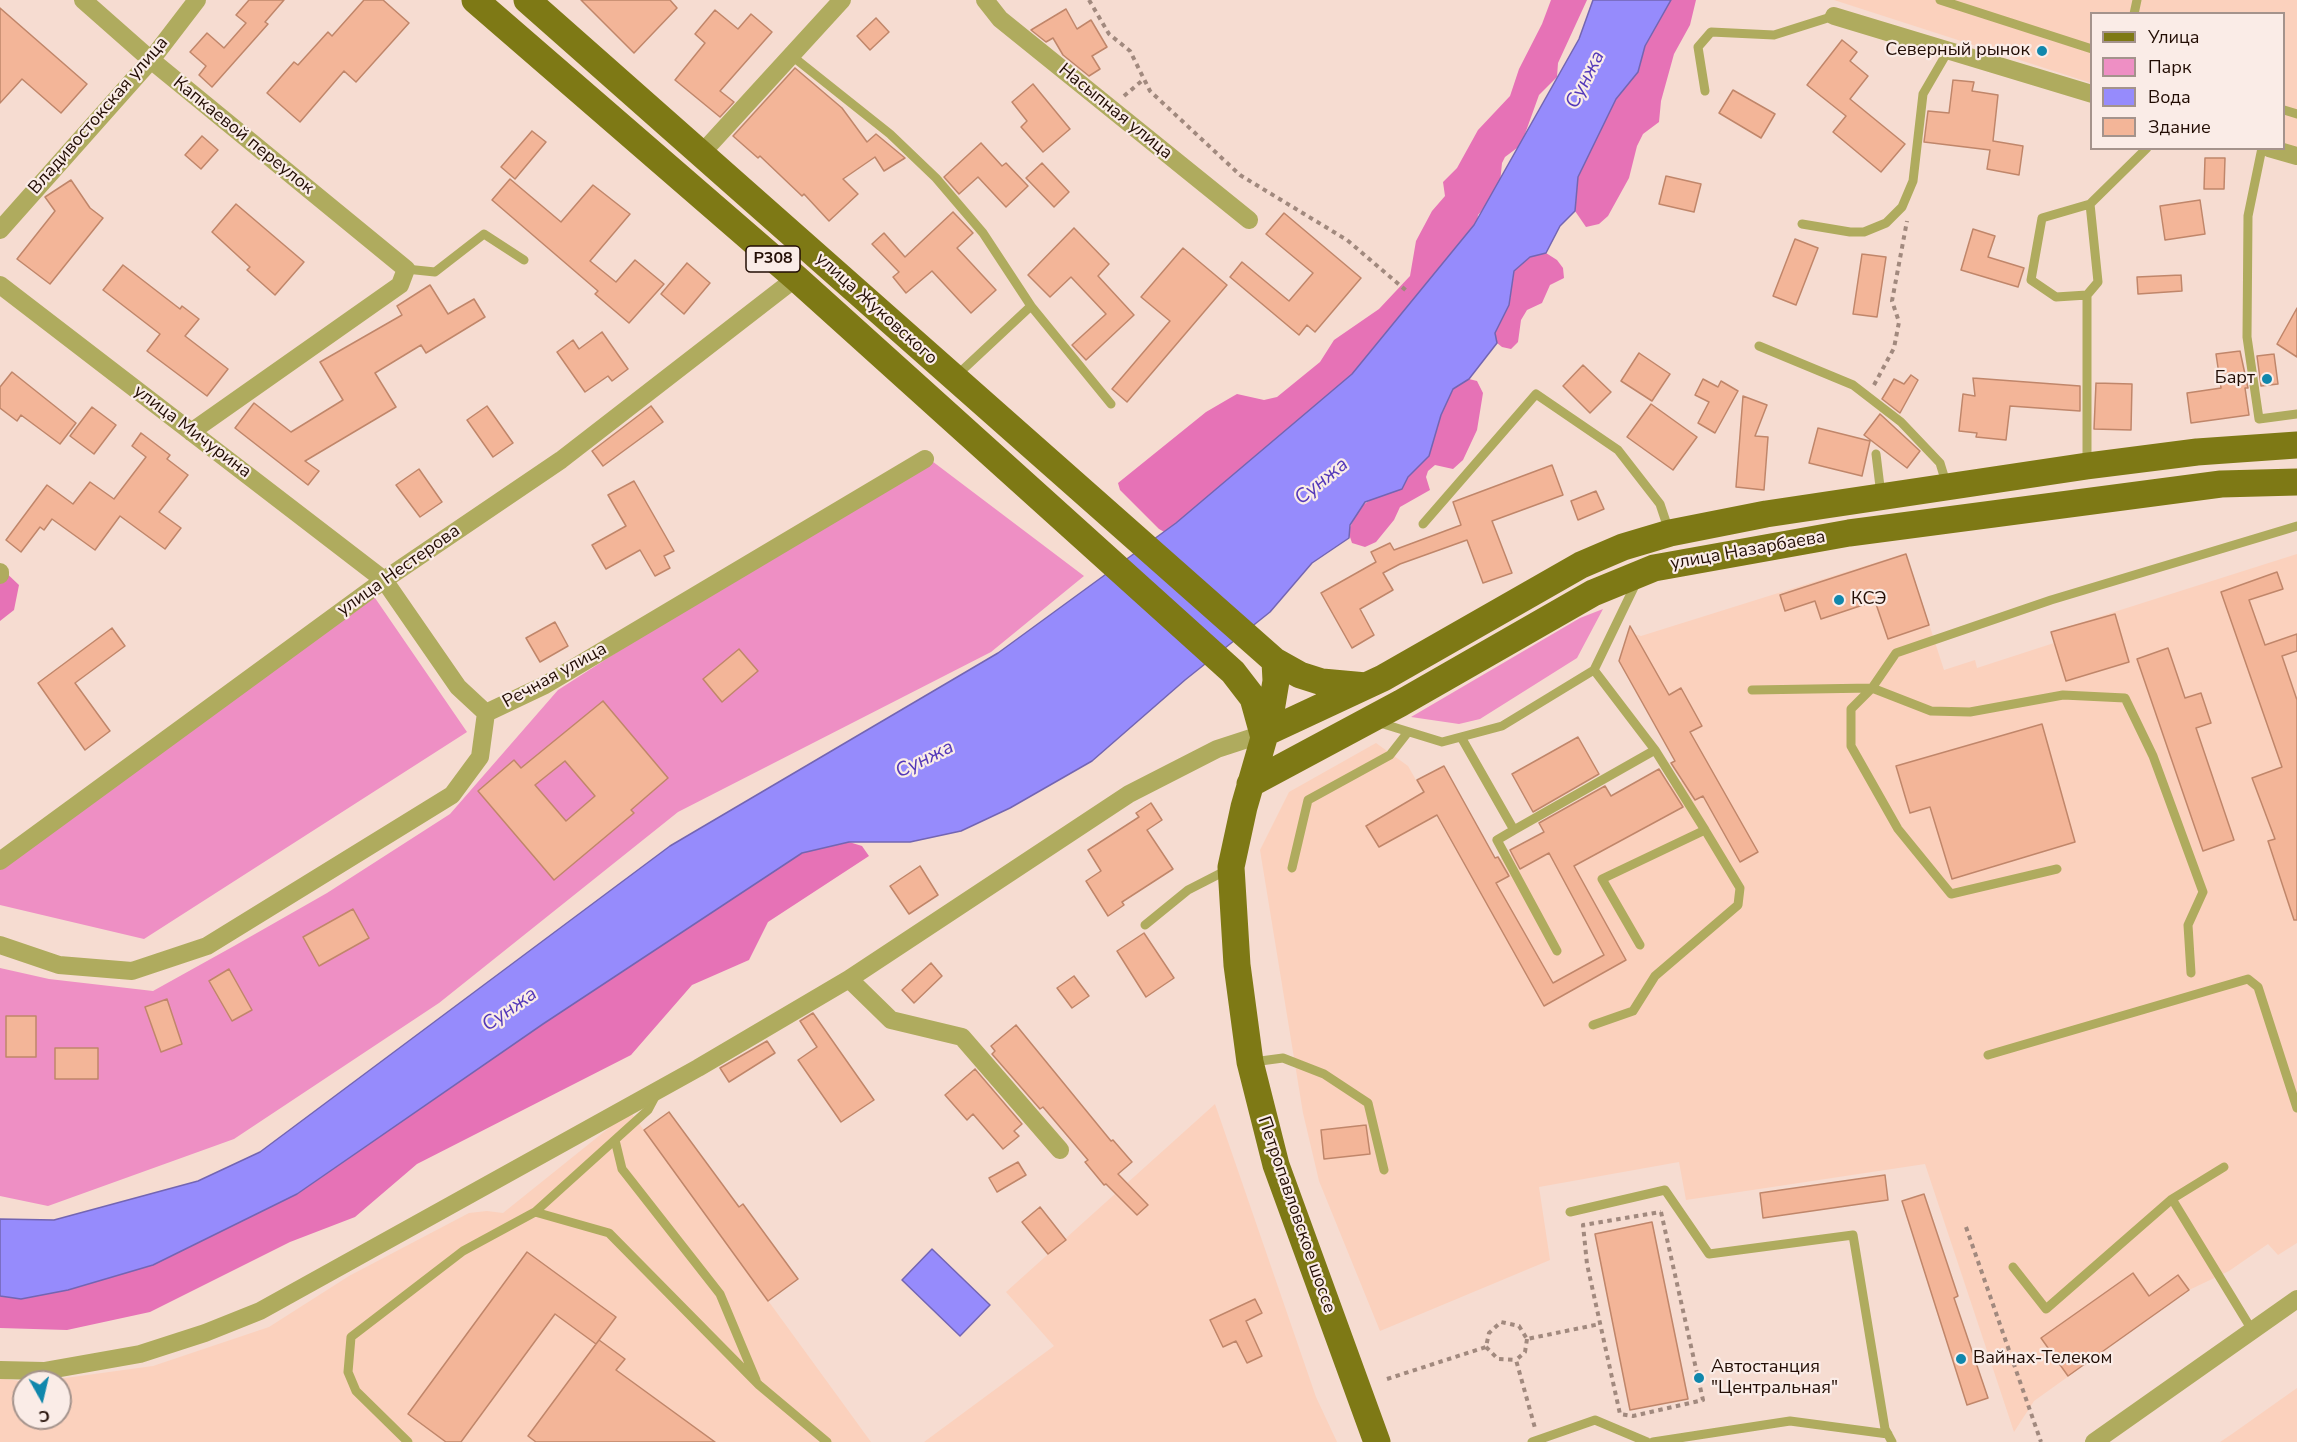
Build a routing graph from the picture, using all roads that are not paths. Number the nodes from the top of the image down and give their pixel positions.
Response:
1 (83, 0) edge
2 (197, 0) edge
3 (475, 0) edge
4 (527, 0) edge
5 (842, 0) edge
6 (985, 0) edge
7 (1940, 0) edge
8 (1834, 16) joint
9 (2090, 49) edge
10 (1948, 51) junction
11 (792, 56) junction
12 (151, 60) junction
13 (1705, 91) dead end
14 (2090, 94) edge
15 (2146, 150) edge
16 (2262, 150) edge
17 (2276, 150) edge
18 (701, 154) junction
19 (2297, 156) edge
20 (2090, 204) junction
21 (1249, 220) dead end
22 (1802, 224) dead end
23 (0, 230) edge
24 (524, 260) dead end
25 (406, 269) junction
26 (796, 278) junction
27 (0, 285) edge
28 (2087, 295) junction
29 (1031, 306) junction
30 (1759, 345) dead end
31 (954, 378) junction
32 (1112, 404) dead end
33 (2297, 414) edge
34 (191, 432) junction
35 (2297, 445) edge
36 (1876, 454) dead end
37 (925, 459) dead end
38 (2087, 466) junction
39 (2297, 482) edge
40 (1948, 488) junction
41 (1881, 497) junction
42 (1423, 524) dead end
43 (2297, 526) edge
44 (1670, 533) junction
45 (1641, 573) junction
46 (384, 579) junction
47 (1275, 661) junction
48 (1594, 670) junction
49 (1366, 686) junction
50 (1872, 688) junction
51 (1752, 690) dead end
52 (486, 713) junction
53 (1368, 720) junction
54 (1408, 732) junction
55 (1263, 734) junction
56 (1346, 734) junction
57 (1461, 737) junction
58 (1655, 750) junction
59 (1250, 784) junction
60 (1514, 830) junction
61 (1705, 830) junction
62 (0, 861) edge
63 (1231, 867) junction
64 (1292, 868) dead end
65 (2057, 869) dead end
66 (1145, 925) dead end
67 (0, 945) edge
68 (1640, 945) dead end
69 (1557, 951) dead end
70 (2191, 973) dead end
71 (849, 979) junction
72 (1593, 1025) dead end
73 (1988, 1055) dead end
74 (1250, 1062) junction
75 (658, 1090) junction
76 (2297, 1108) edge
77 (615, 1140) junction
78 (1060, 1150) dead end
79 (2224, 1167) dead end
80 (1384, 1170) dead end
81 (2172, 1199) junction
82 (535, 1212) junction
83 (1570, 1212) dead end
84 (2013, 1267) dead end
85 (2297, 1299) edge
86 (2252, 1330) junction
87 (0, 1370) edge
88 (759, 1385) junction
89 (1890, 1438) edge
90 (1535, 1441) edge
91 (408, 1442) edge
92 (827, 1442) edge
93 (1377, 1442) edge
94 (1647, 1442) edge
95 (1653, 1442) edge
96 (2094, 1442) edge

1 - 12 street, Капкаевой переулок
2 - 12 street, Владивостокская улица
3 - 26 main road, P308
4 - 18 main road, улица Жуковского / P308
5 - 11 street
6 - 21 street, Насыпная улица
7 - 9 lane
8 - 10 street
8 - 13 lane
10 - 14 street
10 - 22 lane
11 - 18 street
11 - 29 lane
12 - 23 street, Владивостокская улица
12 - 25 street, Капкаевой переулок
15 - 20 lane
16 - 33 lane
17 - 19 street
18 - 31 main road, улица Жуковского / P308
20 - 28 lane
20 - 28 lane
24 - 25 lane
25 - 34 street
26 - 46 street, улица Нестерова
26 - 55 main road, P308
27 - 34 street, улица Мичурина
28 - 38 lane
29 - 31 lane
29 - 32 lane
30 - 40 lane
31 - 47 main road, улица Жуковского / P308
34 - 46 street, улица Мичурина
35 - 38 main road, улица Назарбаева
36 - 41 lane
37 - 52 street, Речная улица
38 - 40 main road, улица Назарбаева
39 - 45 main road, улица Назарбаева
40 - 41 main road, улица Назарбаева
41 - 44 main road, улица Назарбаева
42 - 44 lane
43 - 50 lane
44 - 49 main road, улица Назарбаева
45 - 48 lane
45 - 53 main road, улица Назарбаева
46 - 52 street, улица Мичурина
46 - 62 street, улица Нестерова
47 - 49 main road, улица Жуковского
47 - 55 main road, Петропавловское шоссе
48 - 57 lane
48 - 58 lane
49 - 55 main road, улица Назарбаева
50 - 51 lane
50 - 65 lane
50 - 70 lane
52 - 67 street, Речная улица
53 - 54 lane
53 - 56 main road, улица Назарбаева
54 - 57 lane
54 - 64 lane
55 - 56 main road
55 - 59 main road, Петропавловское шоссе
55 - 71 street
56 - 59 main road, улица Назарбаева
57 - 60 lane
58 - 60 lane
58 - 61 lane
59 - 63 main road, Петропавловское шоссе
60 - 69 lane
61 - 68 lane
61 - 72 lane
63 - 66 lane
63 - 74 main road, Петропавловское шоссе
71 - 75 street
71 - 78 street
73 - 76 lane
74 - 80 lane
74 - 93 main road, Петропавловское шоссе
75 - 77 lane
75 - 87 street
77 - 82 lane
77 - 88 lane
79 - 81 lane
81 - 84 lane
81 - 86 lane
82 - 88 lane
82 - 91 lane
83 - 89 lane
85 - 86 street
86 - 96 street
88 - 92 lane
89 - 95 lane
90 - 94 lane

